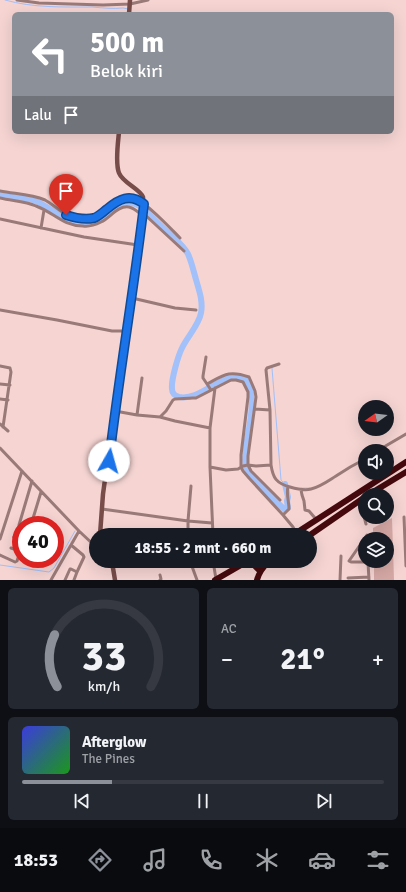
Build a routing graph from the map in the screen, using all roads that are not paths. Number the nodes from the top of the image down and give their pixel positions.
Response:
1 (17, 0) edge
2 (94, 0) edge
3 (106, 0) edge
4 (148, 0) edge
5 (35, 1) edge
6 (130, 2) edge
7 (93, 5) junction
8 (106, 5) junction
9 (129, 12) edge
10 (119, 134) edge
11 (0, 191) edge
12 (0, 198) edge
13 (141, 202) junction
14 (44, 210) junction
15 (142, 213) junction
16 (0, 219) edge
17 (41, 228) junction
18 (180, 238) dead end
19 (135, 245) junction
20 (184, 251) dead end
21 (132, 298) junction
22 (0, 310) edge
23 (196, 310) dead end
24 (124, 331) junction
25 (206, 357) dead end
26 (279, 364) dead end
27 (0, 366) edge
28 (142, 378) dead end
29 (248, 378) junction
30 (244, 382) junction
31 (0, 384) edge
32 (207, 384) junction
33 (10, 385) junction
34 (215, 388) junction
35 (210, 390) junction
36 (0, 399) edge
37 (8, 400) junction
38 (255, 409) junction
39 (270, 410) junction
40 (119, 412) junction
41 (137, 415) junction
42 (160, 417) junction
43 (0, 424) edge
44 (4, 427) junction
45 (210, 428) junction
46 (8, 431) dead end
47 (406, 434) edge
48 (390, 444) edge
49 (0, 448) edge
50 (109, 461) junction
51 (358, 462) edge
52 (406, 462) edge
53 (127, 463) dead end
54 (271, 465) junction
55 (248, 466) junction
56 (210, 467) junction
57 (242, 467) junction
58 (394, 469) edge
59 (22, 472) junction
60 (406, 472) edge
61 (376, 480) edge
62 (32, 481) junction
63 (191, 486) dead end
64 (286, 486) junction
65 (380, 488) edge
66 (301, 490) junction
67 (41, 492) junction
68 (280, 500) dead end
69 (358, 502) edge
70 (102, 509) junction
71 (284, 514) junction
72 (22, 516) edge
73 (33, 516) edge
74 (404, 517) dead end
75 (188, 521) junction
76 (312, 521) junction
77 (212, 523) junction
78 (101, 528) edge
79 (188, 528) edge
80 (212, 528) edge
81 (294, 528) edge
82 (302, 528) edge
83 (79, 531) junction
84 (317, 531) edge
85 (0, 539) edge
86 (89, 540) edge
87 (71, 545) junction
88 (358, 548) edge
89 (0, 555) edge
90 (341, 556) dead end
91 (12, 560) edge
92 (358, 562) edge
93 (406, 566) edge
94 (113, 568) edge
95 (193, 568) edge
96 (214, 568) edge
97 (236, 568) edge
98 (257, 568) edge
99 (262, 568) edge
100 (368, 568) edge
101 (260, 571) junction
102 (77, 572) junction
103 (160, 575) dead end
104 (348, 578) dead end
105 (369, 578) edge
106 (51, 580) edge
107 (65, 580) edge
108 (74, 580) edge
109 (115, 580) edge
110 (160, 580) edge
111 (197, 580) edge
112 (215, 580) edge
113 (257, 580) edge
114 (340, 580) edge

1 - 5 street
2 - 7 street
3 - 8 street
4 - 6 street
5 - 7 street
6 - 8 street
6 - 9 street
7 - 8 street
10 - 13 street
11 - 13 street
12 - 14 street
13 - 15 street
13 - 18 street
14 - 15 street
14 - 17 street
15 - 19 street
15 - 20 street
16 - 17 street
17 - 19 street
19 - 21 street
21 - 23 street
21 - 24 street
22 - 24 street
24 - 40 street
25 - 32 street
26 - 39 street
27 - 33 street
28 - 41 street
29 - 30 street
29 - 32 street
29 - 38 street
30 - 34 street
30 - 57 street
31 - 33 street
32 - 35 street
33 - 37 street
34 - 35 street
34 - 45 street
35 - 42 street
36 - 37 street
37 - 44 street
38 - 39 street
38 - 55 street
39 - 54 street
40 - 41 street
40 - 50 street
41 - 42 street
42 - 45 street
43 - 44 street
44 - 46 street
45 - 56 street
47 - 48 street
49 - 59 street
50 - 53 street
50 - 70 street
51 - 66 street
52 - 58 highway
54 - 55 street
54 - 64 street
55 - 57 street
55 - 68 street
56 - 57 street
56 - 77 street
57 - 71 street
59 - 62 street
59 - 85 street
60 - 65 highway
61 - 76 highway
62 - 67 street
62 - 72 street
63 - 75 street
64 - 66 street
64 - 71 street
66 - 76 street
67 - 73 street
67 - 83 street
69 - 84 highway
70 - 75 street
70 - 78 street
71 - 81 street
74 - 93 street
75 - 77 street
75 - 79 street
76 - 82 highway
77 - 80 street
83 - 86 street
83 - 87 street
87 - 102 street
87 - 106 street
88 - 92 street
89 - 91 street
90 - 114 street
94 - 109 street
95 - 111 street
96 - 112 street
97 - 112 highway
98 - 101 highway
99 - 101 highway
100 - 105 street
101 - 113 highway
102 - 107 street
102 - 108 street
103 - 110 street
104 - 105 street

